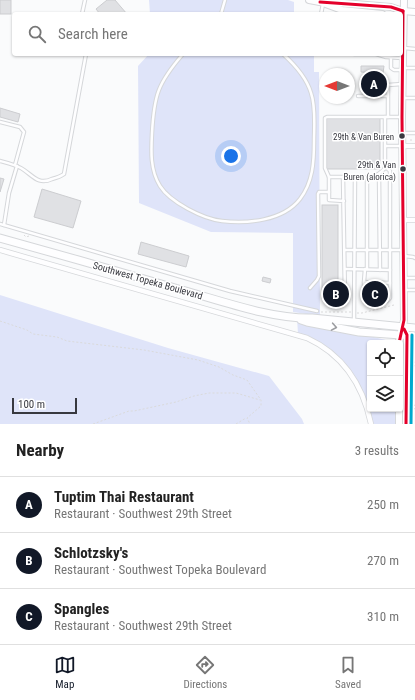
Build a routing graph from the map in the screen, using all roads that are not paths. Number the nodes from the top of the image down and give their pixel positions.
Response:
1 (85, 0) edge
2 (225, 0) edge
3 (309, 0) edge
4 (404, 0) edge
5 (322, 3) junction
6 (403, 11) junction
7 (82, 12) edge
8 (222, 12) edge
9 (321, 12) edge
10 (352, 12) edge
11 (415, 12) edge
12 (403, 48) edge
13 (415, 48) edge
14 (86, 56) edge
15 (181, 56) edge
16 (285, 56) edge
17 (384, 56) edge
18 (391, 58) junction
19 (402, 58) joint
20 (415, 68) edge
21 (402, 69) junction
22 (402, 84) junction
23 (358, 96) dead end
24 (387, 96) junction
25 (402, 98) junction
26 (415, 98) edge
27 (387, 117) junction
28 (402, 117) junction
29 (0, 122) edge
30 (402, 133) junction
31 (415, 133) edge
32 (386, 146) junction
33 (402, 146) junction
34 (415, 146) edge
35 (0, 161) edge
36 (16, 166) junction
37 (385, 168) junction
38 (379, 175) junction
39 (329, 177) junction
40 (343, 177) junction
41 (355, 177) junction
42 (367, 178) junction
43 (329, 192) junction
44 (344, 201) junction
45 (403, 220) junction
46 (415, 220) edge
47 (0, 224) edge
48 (4, 226) junction
49 (0, 238) edge
50 (0, 250) edge
51 (345, 250) junction
52 (356, 250) junction
53 (367, 250) junction
54 (380, 250) junction
55 (391, 250) junction
56 (403, 253) junction
57 (415, 258) edge
58 (345, 269) junction
59 (355, 269) junction
60 (366, 269) junction
61 (380, 270) junction
62 (390, 270) junction
63 (403, 278) junction
64 (415, 278) edge
65 (364, 282) junction
66 (390, 283) junction
67 (310, 288) dead end
68 (404, 290) junction
69 (415, 290) edge
70 (329, 302) dead end
71 (317, 311) dead end
72 (297, 318) junction
73 (354, 323) junction
74 (403, 327) junction
75 (415, 328) edge
76 (399, 335) junction
77 (407, 336) junction
78 (415, 336) edge
79 (399, 340) edge
80 (407, 363) junction
81 (415, 364) edge
82 (403, 399) edge
83 (415, 407) edge
84 (403, 408) edge
85 (401, 412) edge
86 (403, 412) edge
87 (371, 424) edge
88 (399, 424) edge
89 (406, 424) edge

1 - 7 lane
2 - 8 lane
3 - 5 main road
4 - 6 main road
5 - 6 main road
5 - 9 lane
5 - 10 main road
6 - 11 main road
12 - 13 lane
14 - 36 lane
15 - 16 lane
17 - 18 lane
18 - 19 lane
18 - 21 lane
19 - 21 main road
20 - 21 lane
21 - 22 main road
22 - 24 lane
22 - 25 main road
23 - 24 lane
24 - 27 lane
25 - 26 lane
25 - 28 main road
27 - 28 lane
27 - 32 lane
27 - 39 lane
28 - 30 main road
29 - 36 lane
30 - 31 lane
30 - 33 main road
32 - 33 lane
32 - 37 lane
33 - 34 street
33 - 45 main road
35 - 36 lane
36 - 48 lane
37 - 38 lane
37 - 55 lane
38 - 42 lane
38 - 54 lane
39 - 40 lane
39 - 43 lane
40 - 41 lane
40 - 44 lane
41 - 42 lane
41 - 52 lane
42 - 53 lane
43 - 44 lane
43 - 67 lane
44 - 51 lane
45 - 46 street
45 - 56 main road
47 - 48 lane
48 - 71 lane
49 - 72 main road, Southwest Topeka Boulevard
50 - 87 street
51 - 52 lane
51 - 58 lane
52 - 53 lane
52 - 59 lane
53 - 54 lane
53 - 60 lane
54 - 55 lane
54 - 61 lane
55 - 56 lane
55 - 62 lane
56 - 57 lane
56 - 63 main road
58 - 59 lane
58 - 70 lane
59 - 60 lane
59 - 73 lane
60 - 61 lane
60 - 65 lane
61 - 62 lane
62 - 66 lane
63 - 64 lane
63 - 68 main road
65 - 66 lane
65 - 66 lane
68 - 69 lane
68 - 74 main road
72 - 73 main road, Southwest Topeka Boulevard
72 -> 76 main road, Southwest Topeka Boulevard
73 - 74 main road, Southwest Topeka Boulevard
74 - 75 main road, Southwest Topeka Boulevard
74 - 76 main road
74 - 77 main road
76 - 77 main road, Southwest Topeka Boulevard
76 - 79 main road
77 - 78 main road, Southwest Topeka Boulevard
77 - 80 main road
80 - 81 lane
80 - 82 main road
83 - 84 lane
85 - 88 main road
86 - 89 main road

